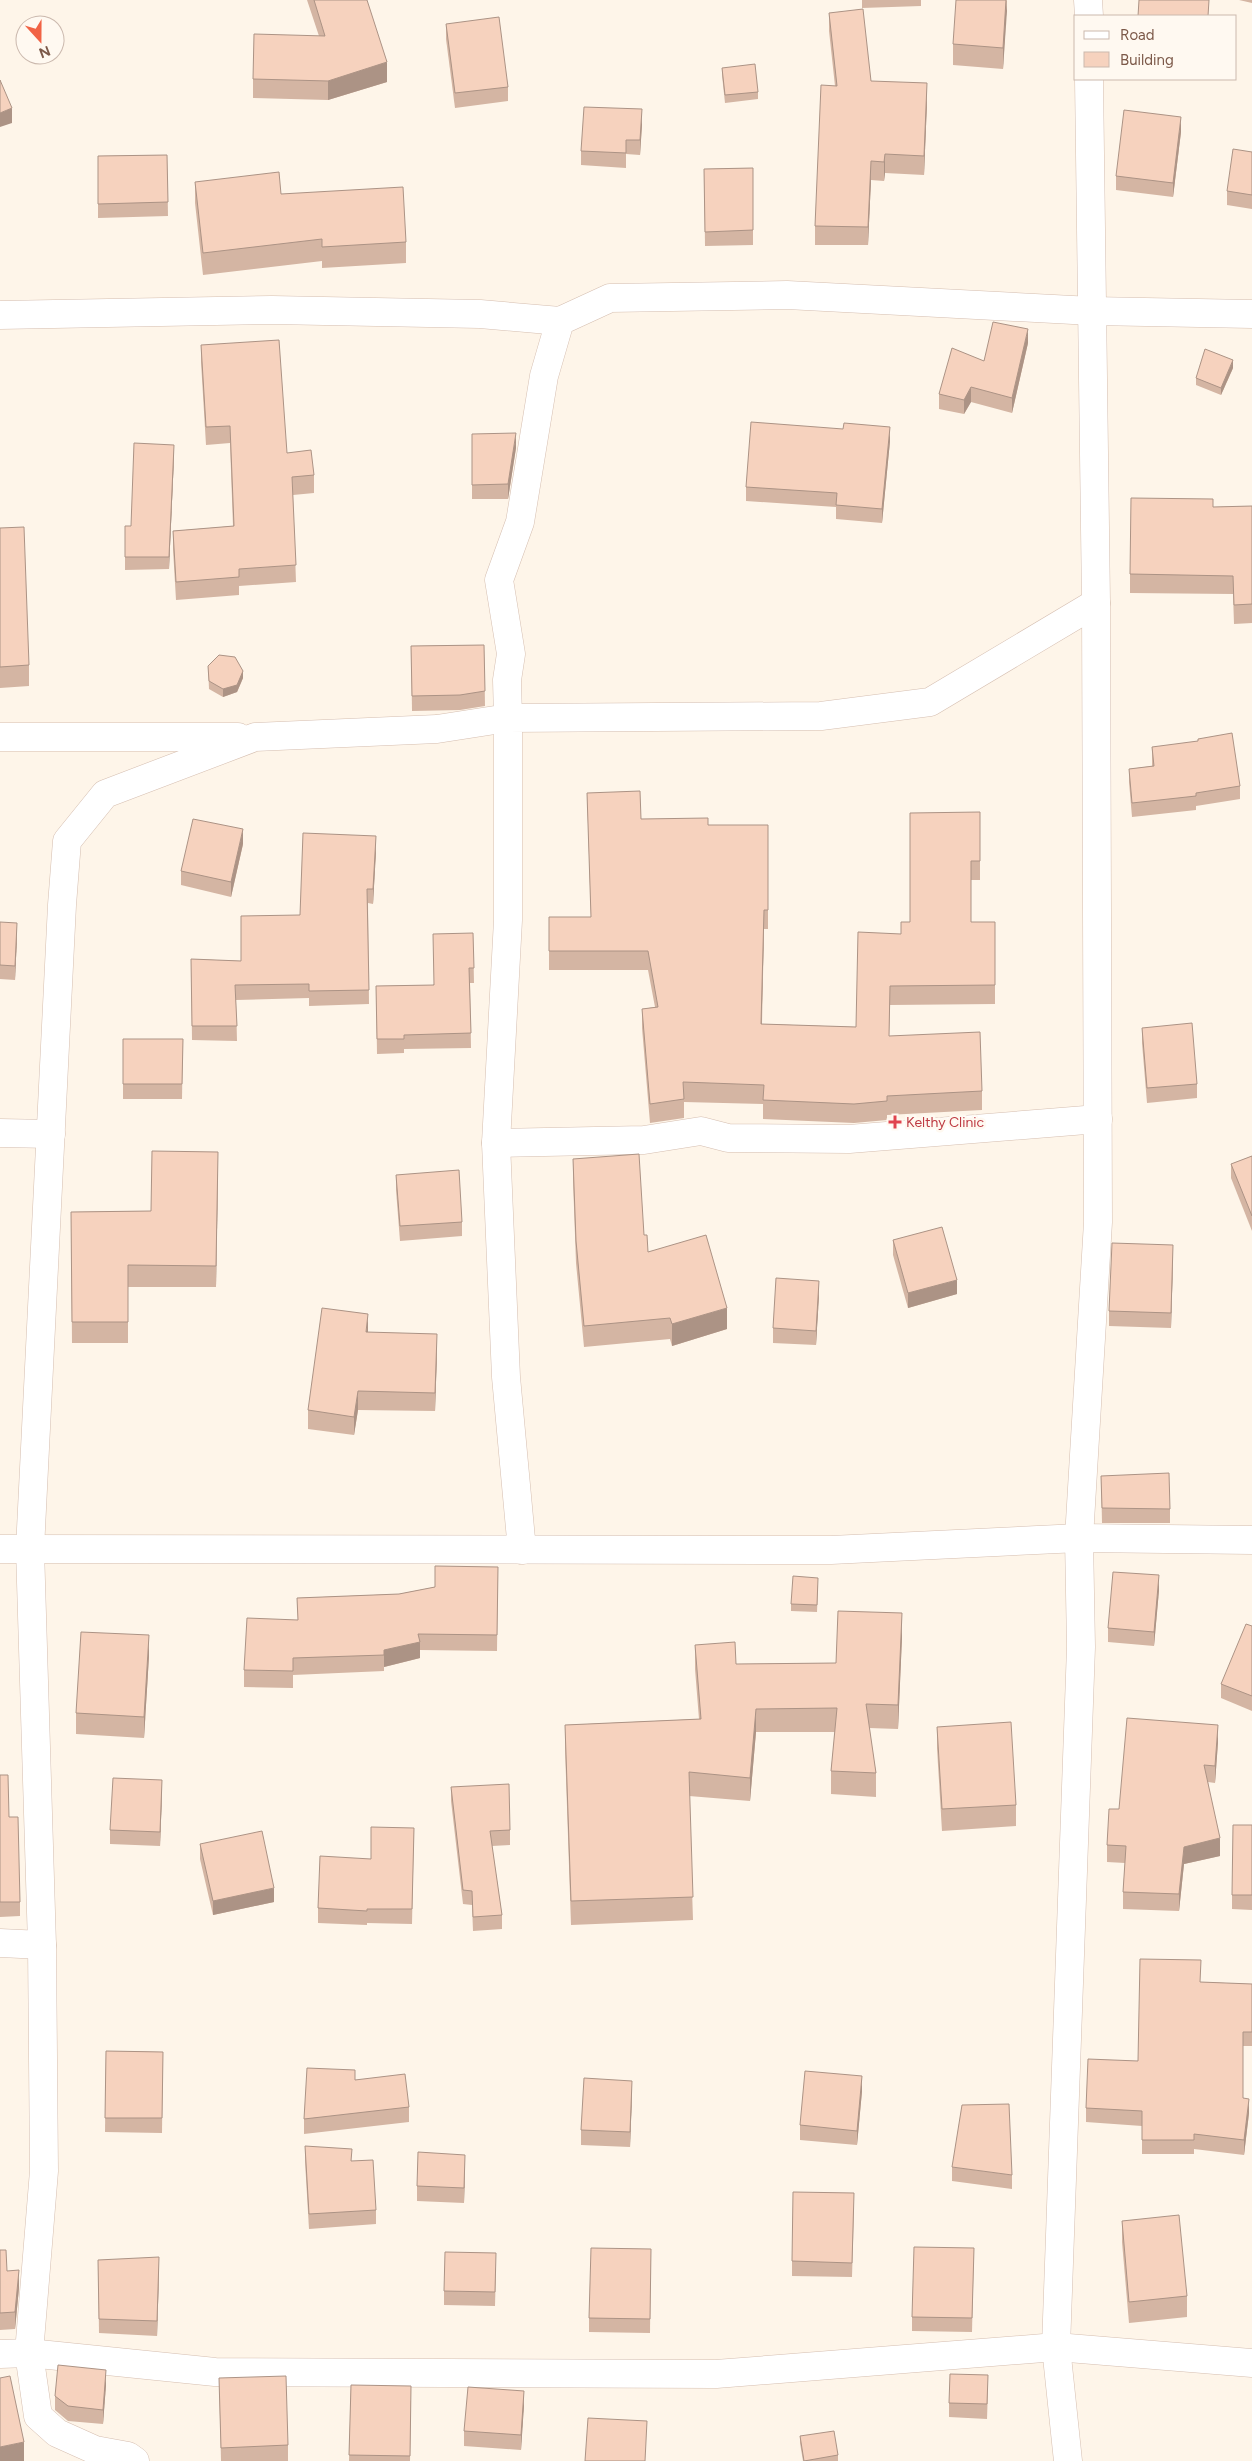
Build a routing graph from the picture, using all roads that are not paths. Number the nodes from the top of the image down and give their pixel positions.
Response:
1 (1088, 0) edge
2 (1088, 15) edge
3 (1089, 80) edge
4 (1092, 311) junction
5 (1252, 314) edge
6 (0, 315) edge
7 (560, 321) junction
8 (1096, 603) junction
9 (508, 718) junction
10 (0, 737) edge
11 (255, 737) junction
12 (1098, 1119) junction
13 (0, 1134) edge
14 (51, 1134) junction
15 (496, 1144) junction
16 (1079, 1538) junction
17 (1252, 1540) edge
18 (0, 1549) edge
19 (30, 1549) junction
20 (522, 1550) junction
21 (0, 1943) edge
22 (42, 1945) junction
23 (1056, 2347) junction
24 (29, 2353) junction
25 (0, 2354) edge
26 (1252, 2363) edge
27 (135, 2461) edge
28 (1068, 2461) edge

1 - 2 street
3 - 4 street
4 - 5 street
4 - 7 street
4 - 8 street
6 - 7 street
7 - 9 street
8 - 9 street
8 - 12 street
9 - 11 street
9 - 15 street
10 - 11 street
11 - 14 street
12 - 15 street
12 - 16 street
13 - 14 street
14 - 19 street
15 - 20 street
16 - 17 street
16 - 20 street
16 - 23 street
18 - 19 street
19 - 20 street
19 - 22 street
21 - 22 street
22 - 24 street
23 - 24 street
23 - 26 street
23 - 28 street
24 - 25 street
24 - 27 street

